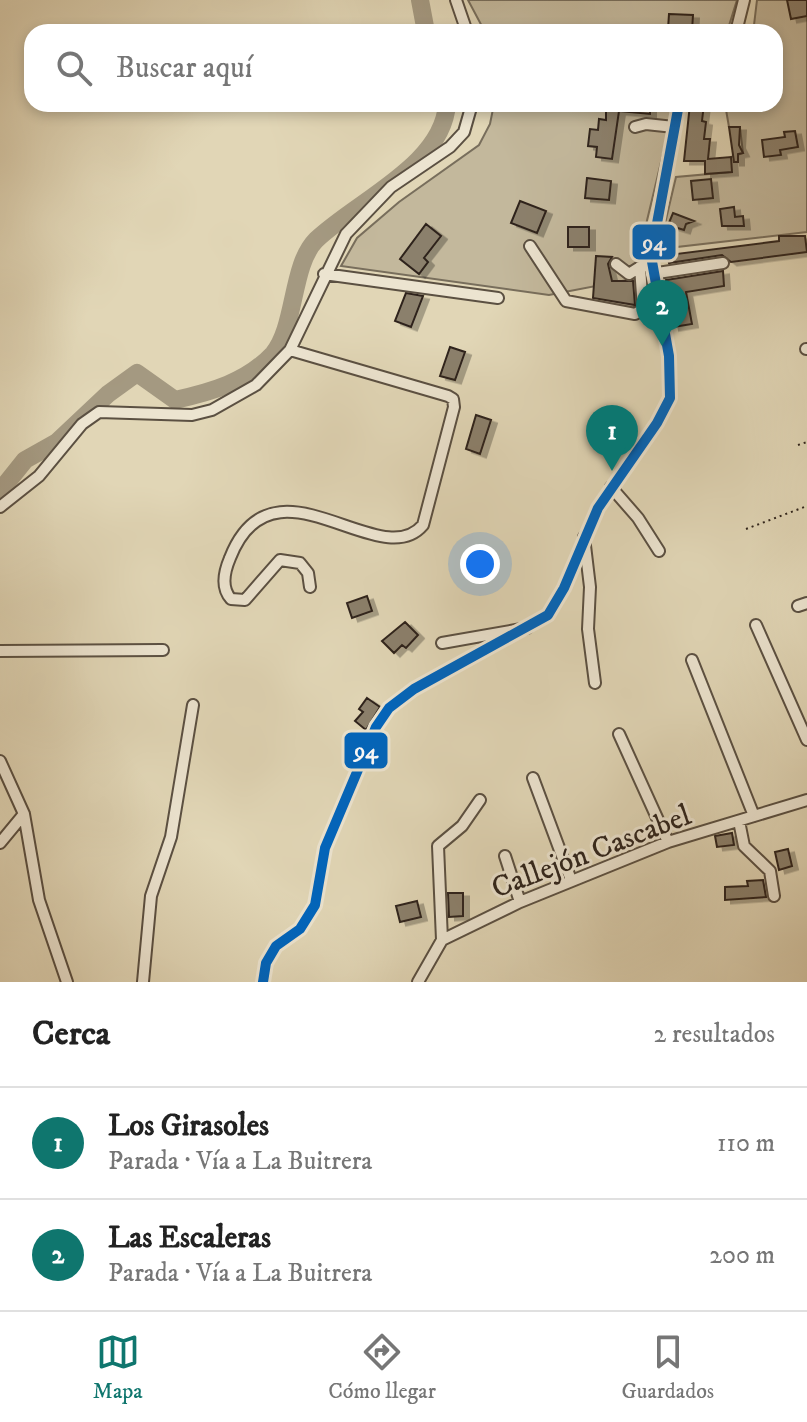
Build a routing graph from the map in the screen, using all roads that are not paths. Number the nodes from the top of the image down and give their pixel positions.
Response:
1 (456, 0) edge
2 (744, 0) edge
3 (464, 24) edge
4 (738, 24) edge
5 (470, 112) edge
6 (677, 112) edge
7 (635, 127) dead end
8 (674, 127) junction
9 (530, 246) dead end
10 (723, 263) dead end
11 (616, 264) dead end
12 (648, 269) junction
13 (324, 274) junction
14 (498, 298) dead end
15 (290, 350) junction
16 (611, 487) junction
17 (0, 507) edge
18 (584, 537) junction
19 (659, 551) dead end
20 (310, 587) dead end
21 (756, 625) dead end
22 (529, 628) junction
23 (442, 643) dead end
24 (163, 650) dead end
25 (0, 651) edge
26 (692, 660) dead end
27 (595, 683) dead end
28 (193, 705) dead end
29 (619, 734) dead end
30 (807, 740) edge
31 (0, 761) edge
32 (533, 778) dead end
33 (480, 800) dead end
34 (807, 800) edge
35 (24, 814) junction
36 (754, 816) junction
37 (739, 821) junction
38 (668, 842) junction
39 (0, 843) edge
40 (505, 856) dead end
41 (571, 880) junction
42 (774, 896) dead end
43 (520, 902) junction
44 (442, 940) junction
45 (67, 982) edge
46 (143, 982) edge
47 (263, 982) edge
48 (418, 982) edge

1 - 3 street
2 - 4 street
5 - 13 street
6 - 8 street
7 - 8 street
8 - 12 street
9 - 12 street
10 - 12 street
11 - 12 street
12 - 16 street
13 - 14 street
13 - 15 street
15 - 17 street
15 - 20 street
16 - 18 street
16 - 19 street
18 - 22 street
18 - 27 street
21 - 30 street
22 - 23 street
22 - 47 street
24 - 25 street
26 - 36 street
28 - 46 street
29 - 38 street
31 - 35 street
32 - 41 street
33 - 44 street
34 - 36 street, Callejón Cascabel
35 - 39 street
35 - 45 street
36 - 37 street, Callejón Cascabel
37 - 38 street, Callejón Cascabel
37 - 42 street
38 - 41 street, Callejón Cascabel
40 - 43 street
41 - 43 street, Callejón Cascabel
43 - 44 street, Callejón Cascabel
44 - 48 street

